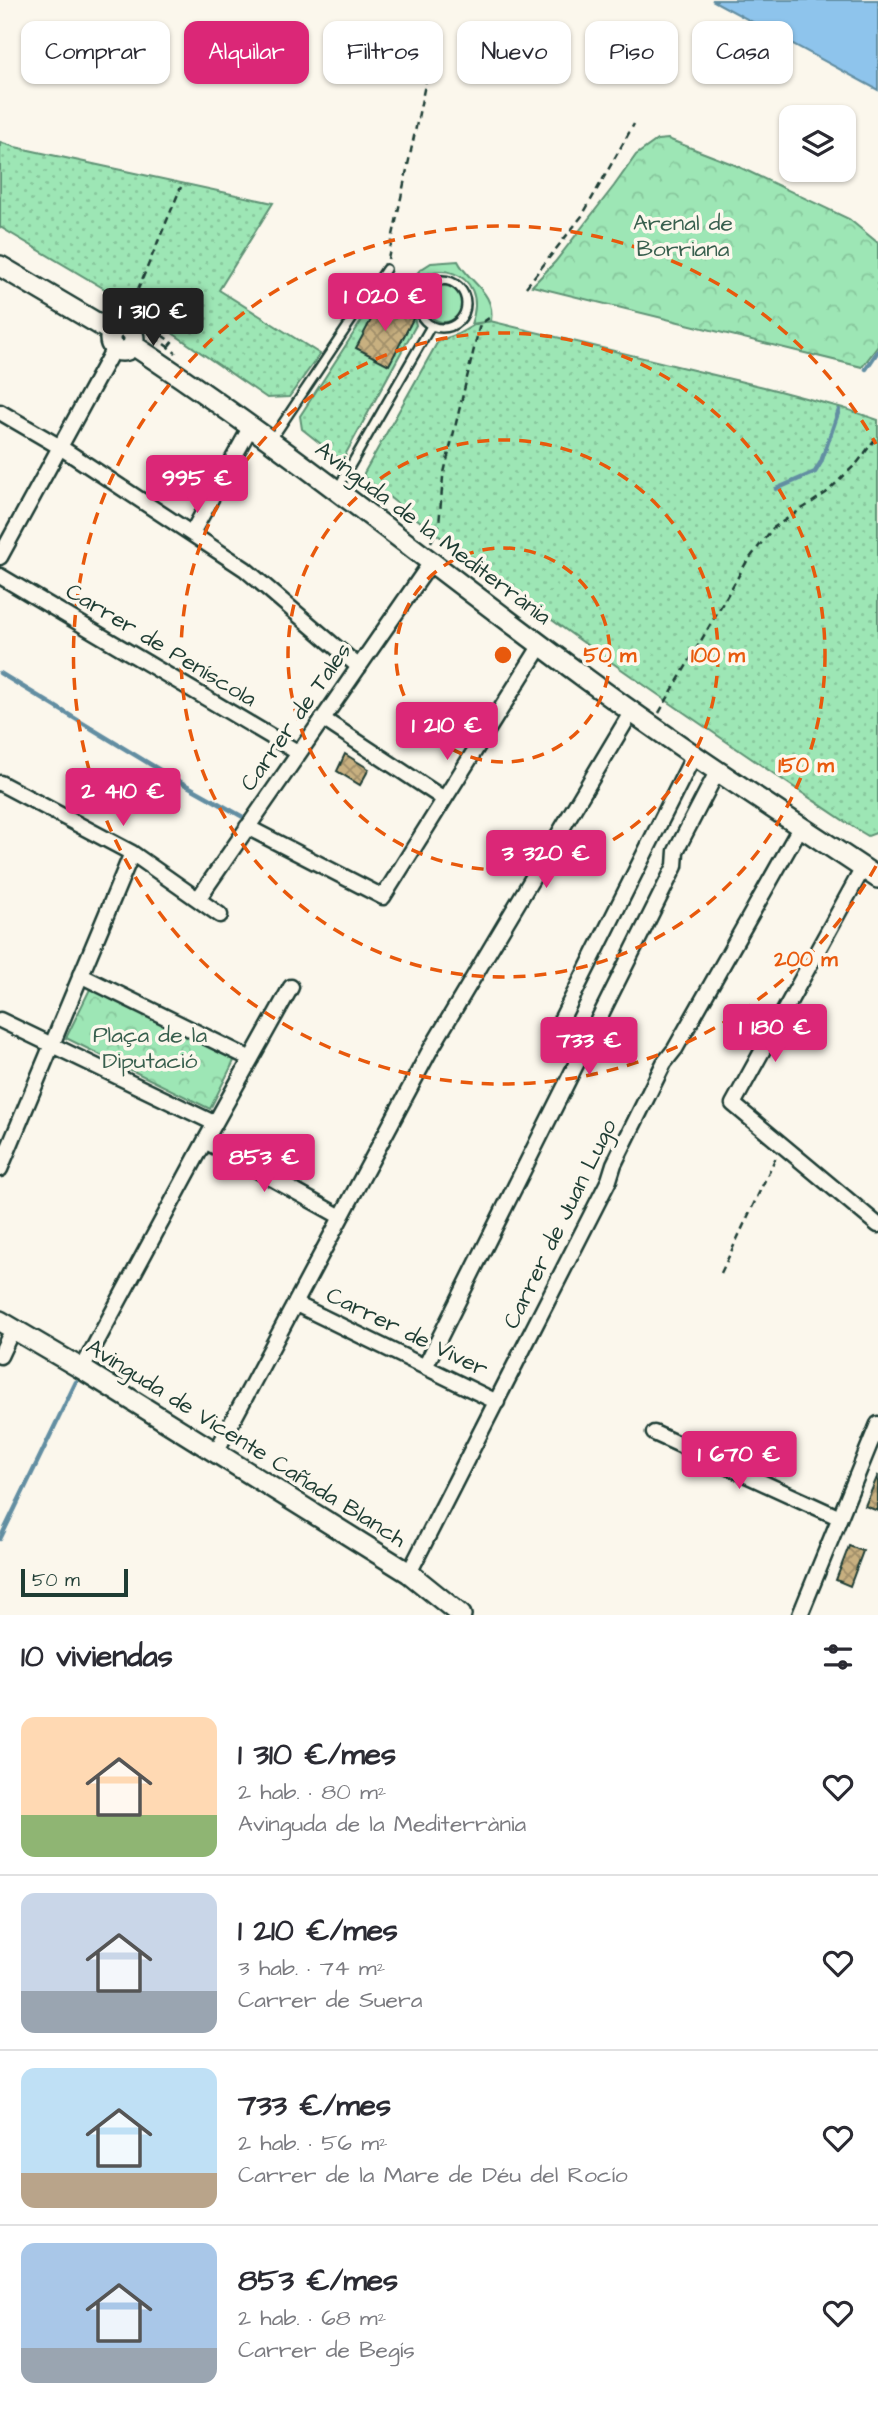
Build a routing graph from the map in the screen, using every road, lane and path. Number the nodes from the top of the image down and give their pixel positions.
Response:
1 (425, 84) edge
2 (634, 124) dead end
3 (181, 187) dead end
4 (0, 267) edge
5 (386, 269) joint
6 (527, 287) dead end
7 (492, 316) dead end
8 (431, 326) junction
9 (120, 342) junction
10 (157, 361) junction
11 (0, 412) edge
12 (250, 428) junction
13 (878, 435) edge
14 (270, 442) junction
15 (60, 447) junction
16 (336, 490) junction
17 (192, 533) junction
18 (431, 553) junction
19 (0, 557) edge
20 (0, 576) edge
21 (541, 645) junction
22 (359, 667) junction
23 (632, 712) junction
24 (657, 716) dead end
25 (323, 719) junction
26 (299, 753) junction
27 (694, 755) junction
28 (718, 770) junction
29 (0, 783) edge
30 (444, 799) junction
31 (801, 826) junction
32 (247, 827) junction
33 (132, 853) junction
34 (870, 873) edge
35 (198, 899) junction
36 (220, 915) dead end
37 (80, 975) junction
38 (291, 987) dead end
39 (0, 1020) edge
40 (557, 1028) dead end
41 (51, 1045) junction
42 (251, 1059) junction
43 (215, 1123) junction
44 (205, 1141) junction
45 (782, 1145) junction
46 (0, 1169) edge
47 (341, 1217) junction
48 (878, 1225) edge
49 (721, 1273) dead end
50 (296, 1304) junction
51 (8, 1330) edge
52 (0, 1356) edge
53 (425, 1367) junction
54 (82, 1368) junction
55 (497, 1402) junction
56 (878, 1424) edge
57 (654, 1433) dead end
58 (216, 1452) junction
59 (838, 1517) junction
60 (410, 1573) junction
61 (461, 1615) edge
62 (800, 1615) edge

1 - 5 path
2 - 6 path
3 - 10 path
4 - 9 street, Avinguda de la Mediterrània
5 - 14 lane
7 - 18 path
8 - 8 lane
8 - 16 lane
9 - 10 street, Avinguda de la Mediterrània
9 - 15 street
10 - 12 street, Avinguda de la Mediterrània
11 - 15 street
12 - 14 street, Avinguda de la Mediterrània
12 - 17 street
13 - 24 path
14 - 16 street, Avinguda de la Mediterrània
15 - 17 street
15 - 19 street
16 - 18 street, Avinguda de la Mediterrània
17 - 22 street
18 - 21 street, Avinguda de la Mediterrània
18 - 22 street, Carrer de Tales
20 - 26 street, Carrer de Peníscola
21 - 23 street, Avinguda de la Mediterrània
21 - 30 street
22 - 25 street, Carrer de Tales
23 - 27 street, Avinguda de la Mediterrània
23 - 47 street
25 - 26 street, Carrer de Tales
25 - 30 street
26 - 32 street, Carrer de Tales
27 - 28 street, Avinguda de la Mediterrània
27 - 40 street
28 - 31 street, Avinguda de la Mediterrània
28 - 53 street
29 - 33 street
30 - 32 street
31 - 34 street, Avinguda de la Mediterrània
31 - 55 street, Carrer de Juan Lugo
32 - 35 street, Carrer de Tales
33 - 35 street
33 - 37 street
34 - 45 street
35 - 36 street
37 - 41 street
37 - 42 street
38 - 42 street
39 - 41 street
41 - 43 street
41 - 46 street
42 - 43 street
43 - 44 street
44 - 47 street
44 - 54 street
45 - 48 street
45 - 49 path
47 - 50 street
50 - 53 street, Carrer de Viver
50 - 58 street
51 - 52 street
51 - 54 street, Avinguda de Vicente Cañada Blanch
53 - 55 street, Carrer de Viver
54 - 58 street, Avinguda de Vicente Cañada Blanch
55 - 60 street, Carrer de Juan Lugo
56 - 59 street
57 - 59 street
58 - 60 street, Avinguda de Vicente Cañada Blanch
59 - 62 street
60 - 61 street, Avinguda de Vicente Cañada Blanch

